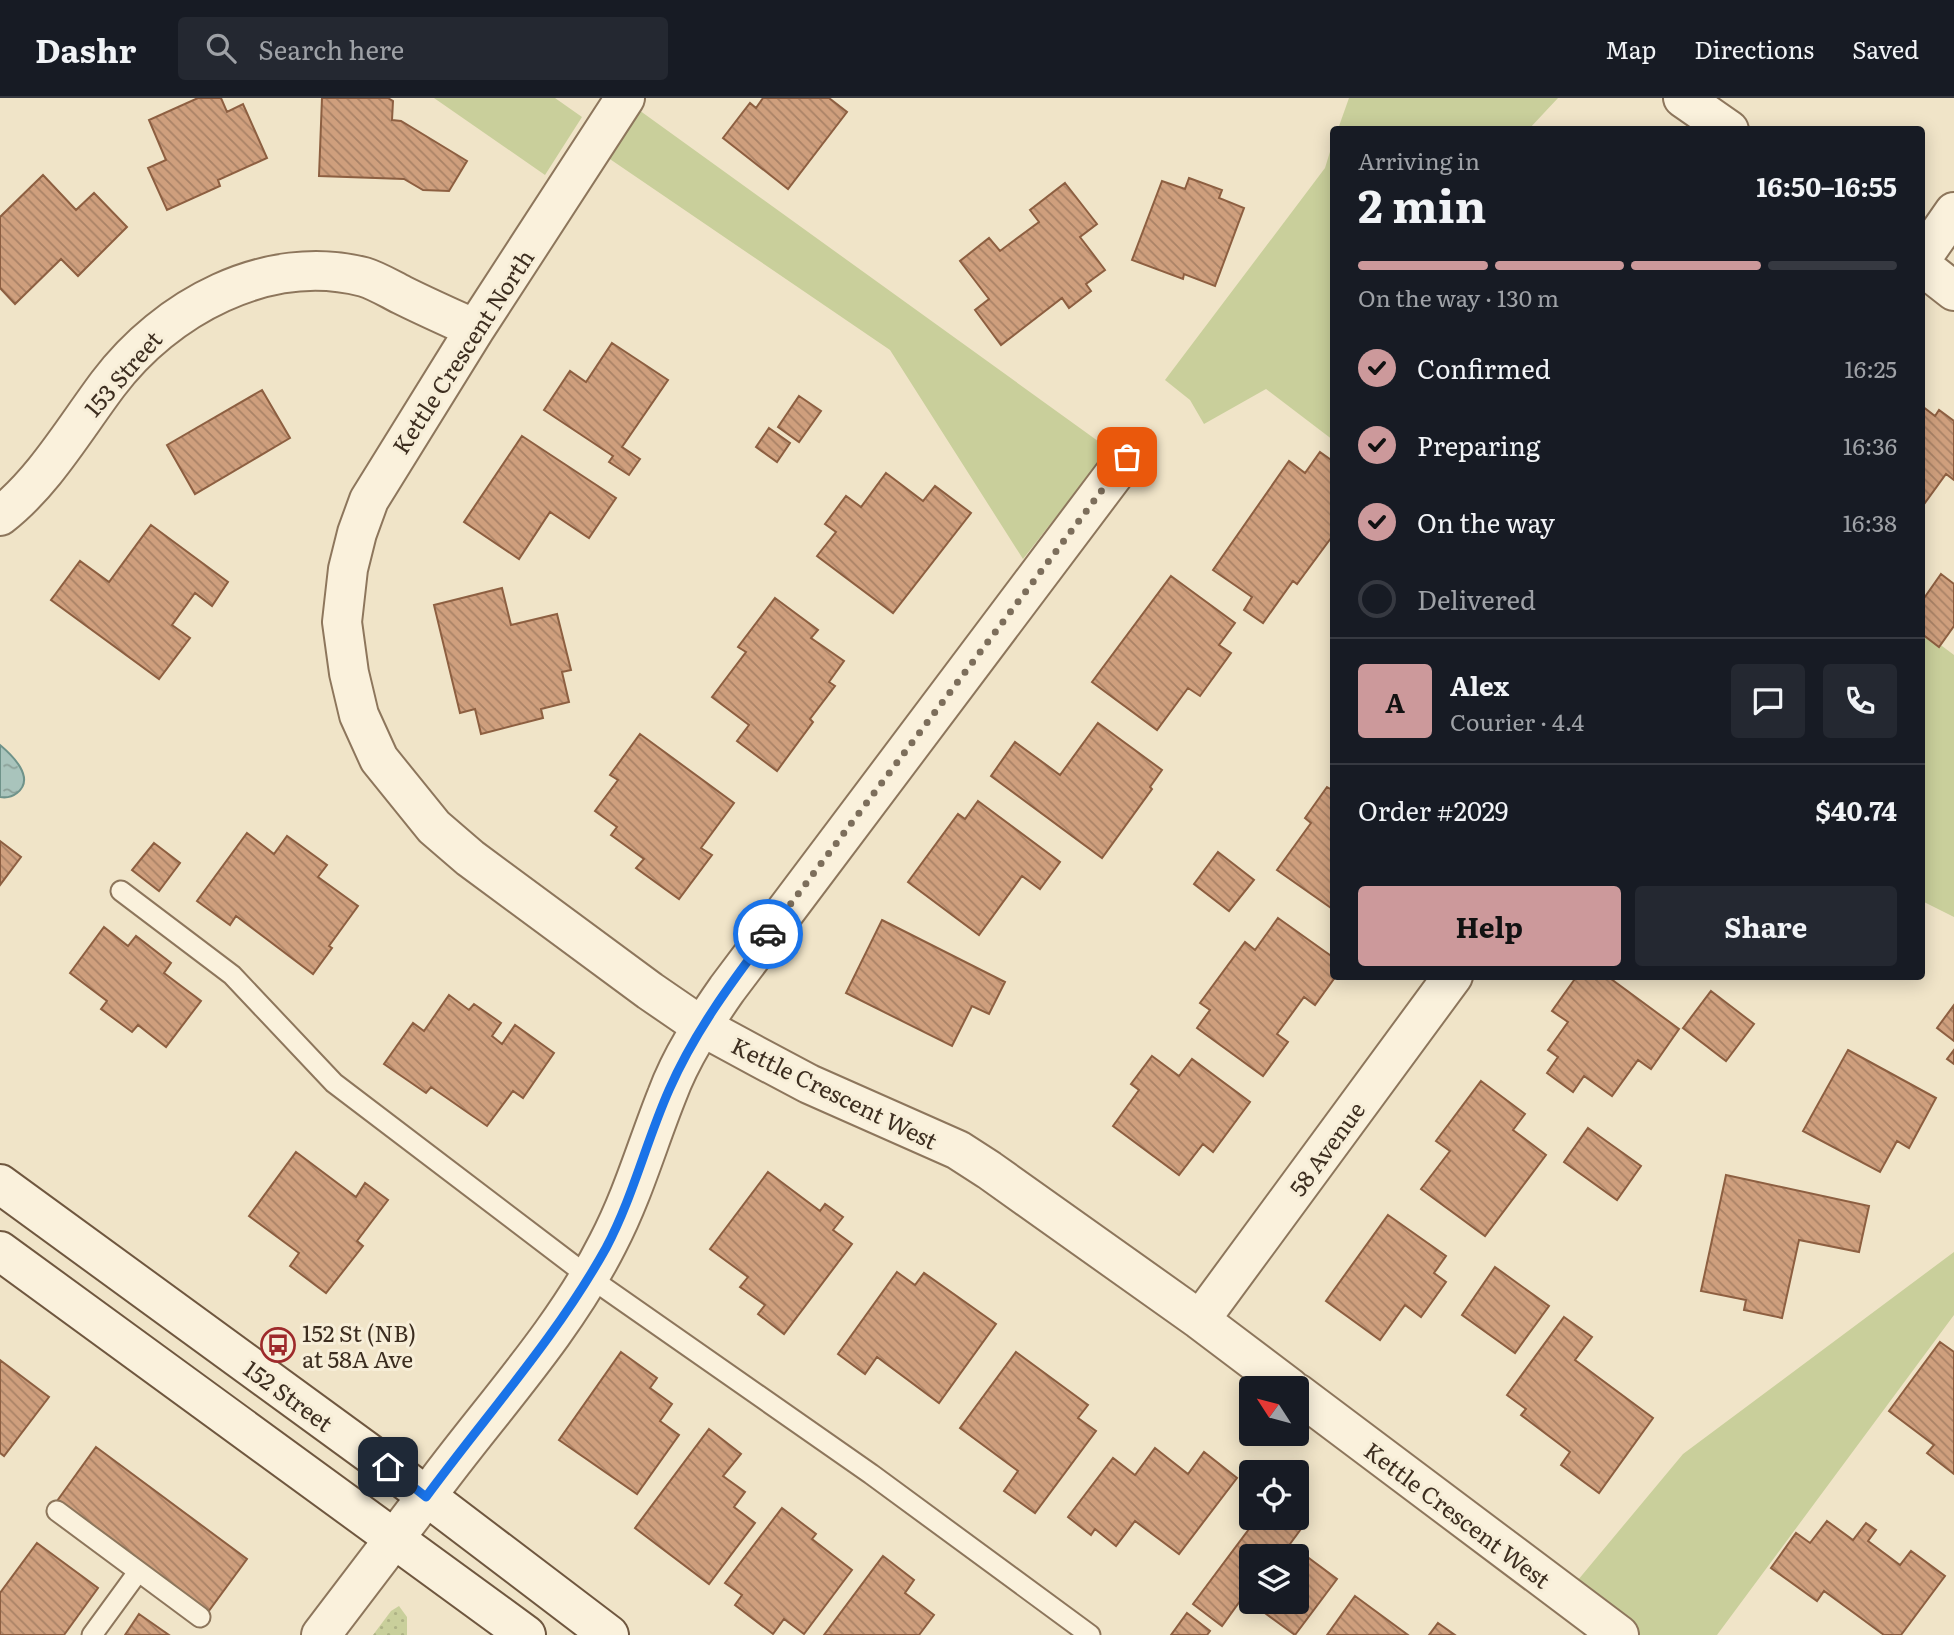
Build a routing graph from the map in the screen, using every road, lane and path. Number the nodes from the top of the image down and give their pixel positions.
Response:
1 (625, 98) edge
2 (1683, 98) edge
3 (1723, 126) edge
4 (1954, 212) edge
5 (1925, 254) edge
6 (1925, 268) edge
7 (1954, 291) edge
8 (475, 330) junction
9 (1127, 457) dead end
10 (0, 516) edge
11 (342, 622) joint
12 (121, 891) dead end
13 (1450, 980) edge
14 (701, 1026) junction
15 (0, 1184) edge
16 (0, 1251) edge
17 (589, 1277) junction
18 (1200, 1320) junction
19 (1274, 1376) edge
20 (1309, 1402) edge
21 (426, 1497) junction
22 (57, 1511) dead end
23 (395, 1538) junction
24 (138, 1572) junction
25 (200, 1616) dead end
26 (92, 1635) edge
27 (321, 1635) edge
28 (526, 1635) edge
29 (609, 1635) edge
30 (1090, 1635) edge
31 (1619, 1635) edge

1 - 8 street, Kettle Crescent North
2 - 3 street
4 - 5 street
6 - 7 street
8 - 10 street, 153 Street
8 - 11 street, Kettle Crescent North
9 - 14 street
11 - 14 street, Kettle Crescent West
12 - 17 lane
13 - 18 street, 58 Avenue
14 - 17 street
14 - 18 street, Kettle Crescent West
15 - 21 street, 152 Street
16 - 23 street
17 - 21 street
17 - 30 lane
18 - 19 street, Kettle Crescent West
20 - 31 street, Kettle Crescent West
21 - 23 street
21 - 29 street, 152 Street
22 - 24 lane
23 - 27 street
23 - 28 street
24 - 25 lane
24 - 26 lane

